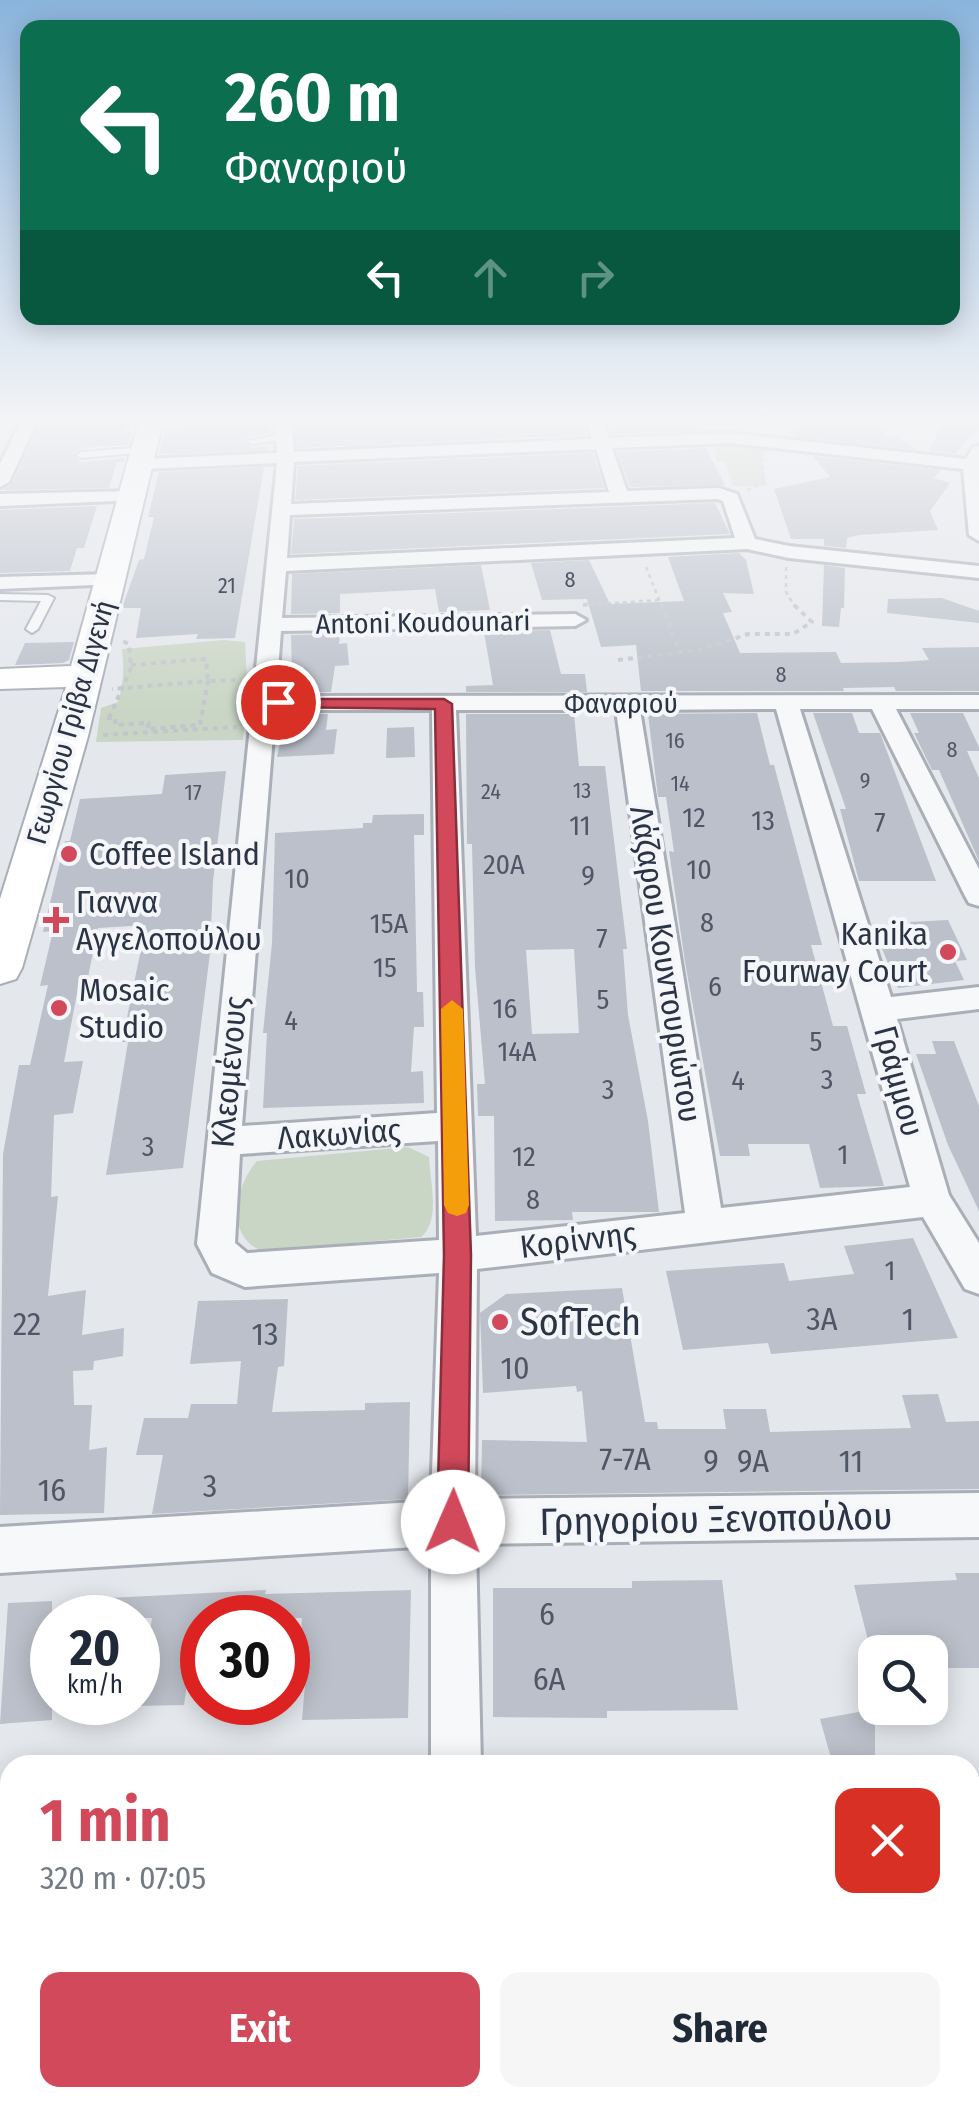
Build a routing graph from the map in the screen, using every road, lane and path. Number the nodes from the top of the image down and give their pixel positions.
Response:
1 (128, 515) edge
2 (281, 515) edge
3 (738, 515) edge
4 (747, 543) junction
5 (637, 546) junction
6 (789, 552) junction
7 (276, 565) junction
8 (979, 572) edge
9 (110, 580) junction
10 (0, 584) edge
11 (0, 598) edge
12 (660, 600) junction
13 (576, 620) joint
14 (270, 625) junction
15 (32, 629) dead end
16 (680, 652) junction
17 (618, 660) dead end
18 (131, 664) dead end
19 (0, 679) edge
20 (208, 681) junction
21 (979, 702) edge
22 (262, 703) junction
23 (786, 703) junction
24 (881, 703) junction
25 (444, 704) junction
26 (627, 704) junction
27 (77, 706) junction
28 (979, 896) edge
29 (0, 968) edge
30 (979, 998) edge
31 (880, 1010) junction
32 (455, 1126) junction
33 (222, 1141) junction
34 (932, 1200) junction
35 (705, 1225) junction
36 (458, 1255) junction
37 (225, 1261) joint
38 (979, 1277) edge
39 (979, 1515) edge
40 (453, 1522) junction
41 (0, 1550) edge
42 (456, 1755) edge

1 - 9 main road, Γεωργίου Γρίβα Διγενή
2 - 7 street, Κλεομένους
3 - 4 street
4 - 5 street
4 - 6 street
5 - 7 street
5 - 12 path
6 - 8 street
6 - 16 path
7 - 14 street, Κλεομένους
9 - 10 street
9 - 27 main road, Γεωργίου Γρίβα Διγενή
11 - 15 lane
12 - 13 path
12 - 16 path
13 - 14 street, Antoni Koudounari
14 - 22 street, Κλεομένους
16 - 17 path
18 - 20 path
19 - 27 main road
20 - 22 path
20 - 27 path
20 - 27 path
21 - 24 street, Φαναριού
22 - 25 street, Φαναριού
22 - 27 path
22 - 33 street, Κλεομένους
23 - 24 street, Φαναριού
23 - 26 street, Φαναριού
23 - 31 street, Γράμμου
24 - 28 street
25 - 26 street, Φαναριού
25 - 32 street
26 - 35 street, Λάζαρου Κουντουριώτου
27 - 29 main road, Γεωργίου Γρίβα Διγενή
30 - 31 street
31 - 34 street, Γράμμου
32 - 33 street, Λακωνίας
32 - 36 street
33 - 37 street, Κλεομένους
34 - 35 street, Κορίννης
34 - 38 street, Γράμμου
35 - 36 street, Κορίννης
36 - 37 street, Κορίννης
36 - 40 street
39 - 40 street, Γρηγορίου Ξενοπούλου
40 - 41 street, Γρηγορίου Ξενοπούλου
40 - 42 street

